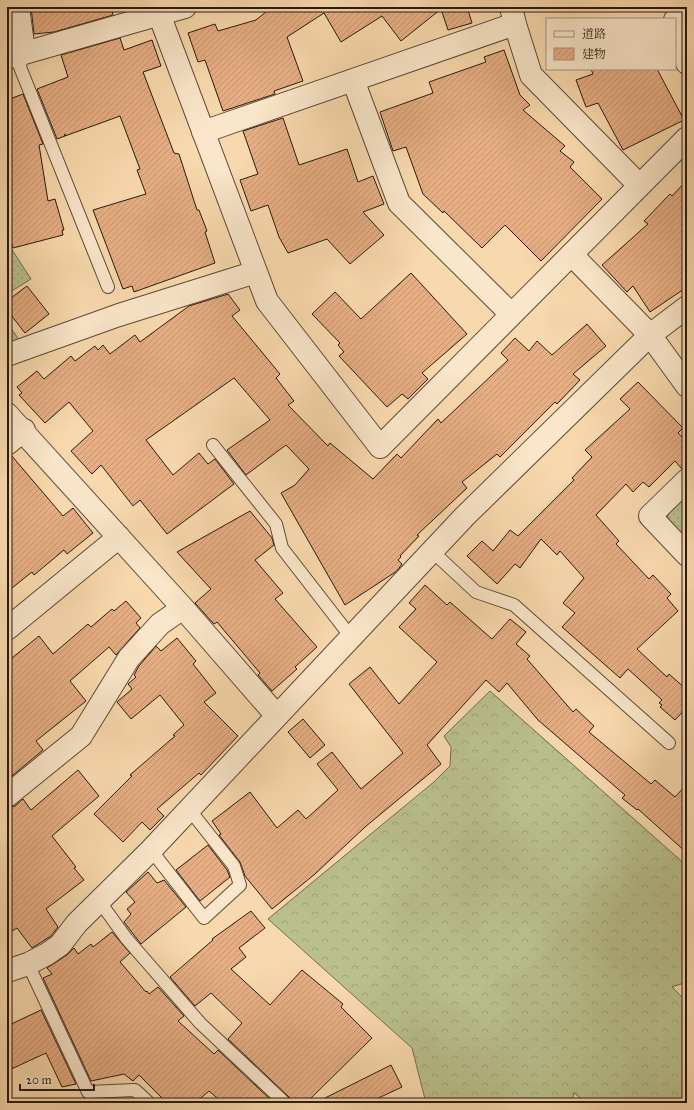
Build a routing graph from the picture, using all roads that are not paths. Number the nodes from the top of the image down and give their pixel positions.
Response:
1 (18, 7) edge
2 (185, 7) edge
3 (672, 7) edge
4 (159, 14) junction
5 (513, 15) edge
6 (675, 18) edge
7 (676, 23) edge
8 (14, 56) edge
9 (687, 63) edge
10 (353, 80) junction
11 (203, 132) junction
12 (687, 138) edge
13 (639, 185) junction
14 (572, 255) junction
15 (256, 272) junction
16 (108, 287) dead end
17 (687, 306) edge
18 (511, 314) junction
19 (650, 334) junction
20 (7, 355) edge
21 (687, 386) edge
22 (7, 414) edge
23 (24, 430) junction
24 (7, 444) edge
25 (213, 445) dead end
26 (687, 480) edge
27 (119, 537) junction
28 (432, 551) junction
29 (687, 555) edge
30 (183, 608) junction
31 (7, 629) edge
32 (352, 637) junction
33 (277, 716) junction
34 (669, 743) dead end
35 (7, 796) edge
36 (189, 809) junction
37 (151, 850) junction
38 (100, 902) junction
39 (28, 964) junction
40 (7, 972) edge
41 (149, 1103) edge
42 (285, 1103) edge

1 - 8 street
2 - 4 street
3 - 6 street
4 - 8 street
4 - 11 street
5 - 10 street
5 - 13 street
7 - 9 street
8 - 16 lane
10 - 11 street
10 - 18 street
11 - 15 street
12 - 13 street
13 - 14 street
14 - 18 street
14 - 19 street
15 - 18 street
15 - 20 street
17 - 19 street
19 - 21 street
19 - 28 street
22 - 23 street
23 - 24 street
23 - 27 street
25 - 32 lane
26 - 29 street
27 - 30 street
27 - 31 street
28 - 32 street
28 - 34 lane
30 - 33 street
30 - 35 street
32 - 33 street
33 - 36 street
36 - 37 street
36 - 37 lane
37 - 38 street
38 - 39 street
38 - 42 lane
39 - 40 street
39 - 41 lane

